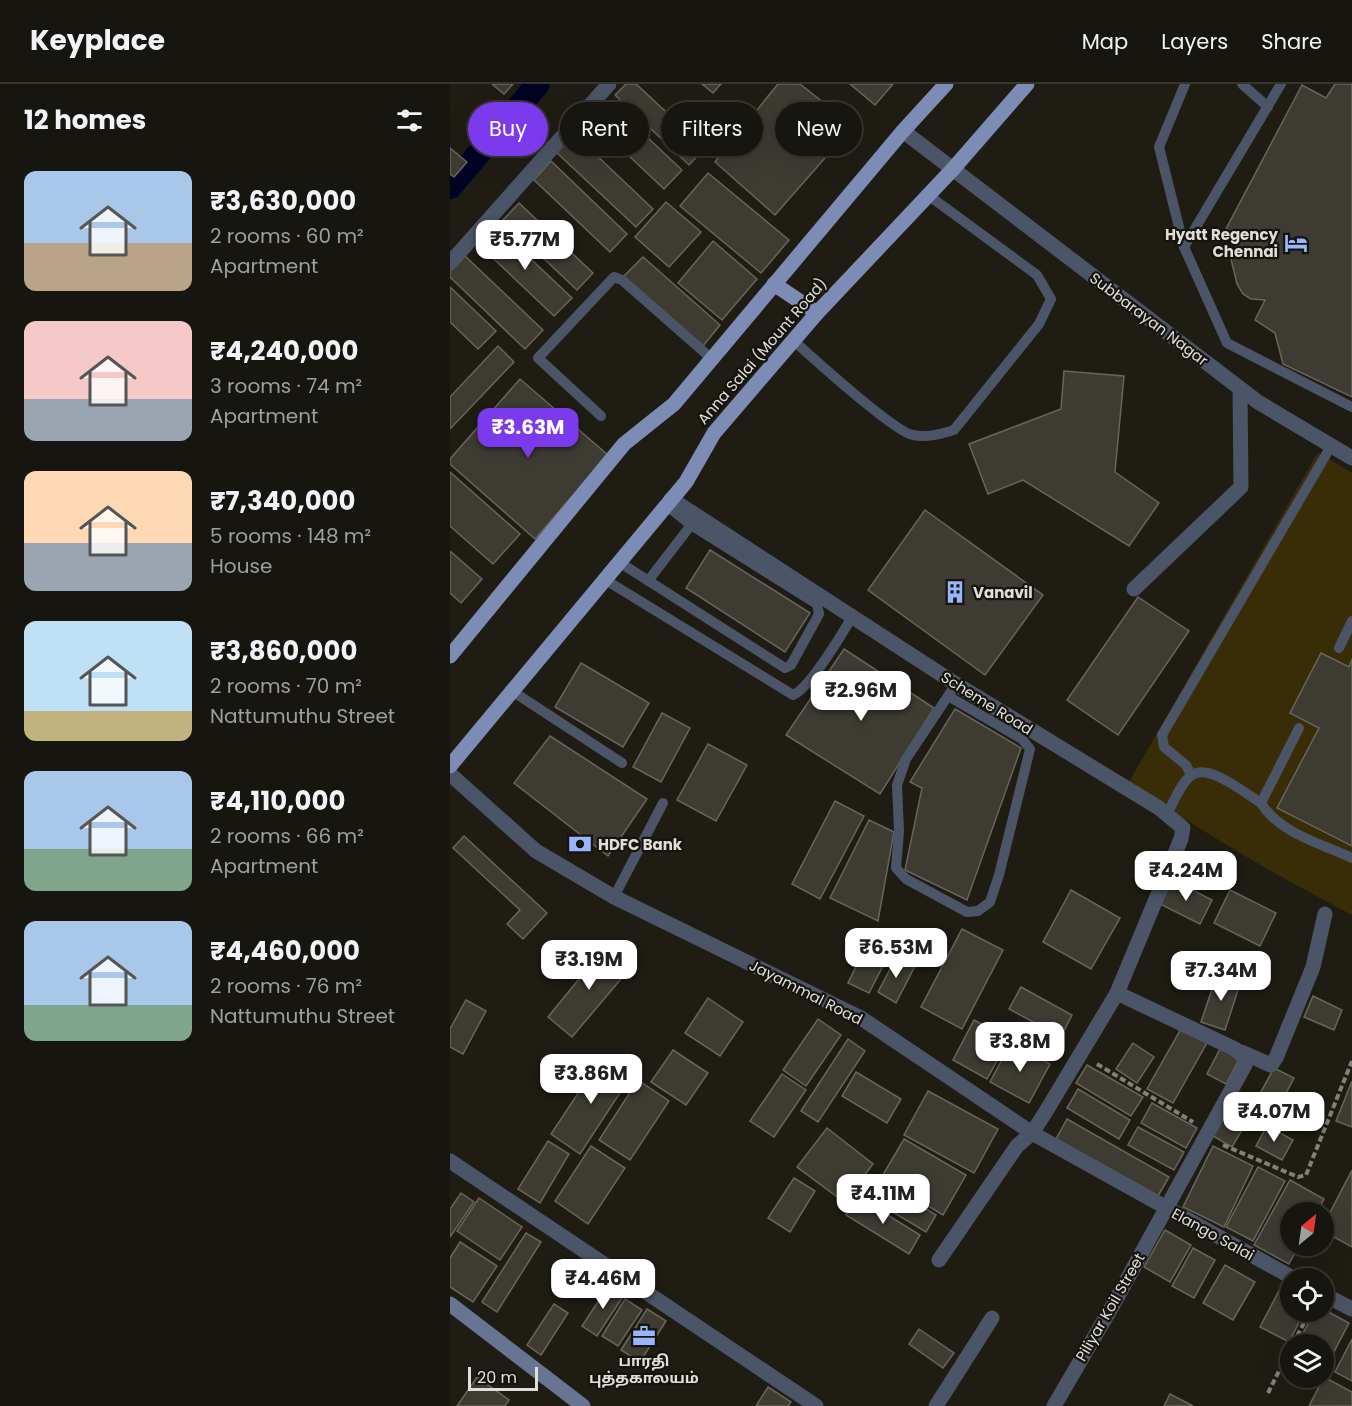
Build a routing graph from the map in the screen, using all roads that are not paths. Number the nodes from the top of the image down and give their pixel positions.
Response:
1 (609, 84) edge
2 (946, 84) edge
3 (1027, 84) edge
4 (1185, 84) edge
5 (1242, 84) edge
6 (1281, 84) edge
7 (1268, 108) junction
8 (903, 131) junction
9 (953, 169) junction
10 (928, 195) junction
11 (1184, 247) junction
12 (450, 263) edge
13 (774, 284) junction
14 (817, 313) junction
15 (794, 341) junction
16 (712, 359) junction
17 (1240, 388) junction
18 (1352, 407) edge
19 (602, 416) dead end
20 (1331, 446) junction
21 (1352, 458) edge
22 (668, 502) junction
23 (691, 525) junction
24 (619, 562) junction
25 (604, 579) junction
26 (648, 581) junction
27 (1134, 589) dead end
28 (852, 617) junction
29 (1352, 621) edge
30 (1339, 648) dead end
31 (450, 656) edge
32 (952, 690) junction
33 (512, 691) junction
34 (1299, 728) dead end
35 (622, 763) dead end
36 (450, 766) edge
37 (450, 774) edge
38 (1191, 775) junction
39 (663, 803) dead end
40 (1261, 803) junction
41 (1167, 814) junction
42 (1352, 858) edge
43 (614, 897) junction
44 (1325, 914) dead end
45 (1117, 993) junction
46 (1241, 1052) junction
47 (1032, 1133) junction
48 (450, 1161) edge
49 (1166, 1208) junction
50 (939, 1260) dead end
51 (1280, 1271) edge
52 (1334, 1300) edge
53 (450, 1304) edge
54 (1352, 1309) edge
55 (992, 1318) dead end
56 (580, 1405) edge
57 (816, 1406) edge
58 (936, 1406) edge
59 (1054, 1406) edge

1 - 12 street
2 - 8 main road
3 - 9 main road, Anna Salai (Mount Road)
4 - 11 lane
5 - 7 lane
6 - 7 lane
7 - 11 lane
8 - 9 street, Subbarayan Nagar
8 - 13 main road
9 - 10 main road, Anna Salai (Mount Road)
9 - 17 street, Subbarayan Nagar
10 - 14 main road, Anna Salai (Mount Road)
10 - 15 lane
11 - 18 lane
13 - 14 main road
13 - 16 main road
14 - 15 main road, Anna Salai (Mount Road)
15 - 22 main road, Anna Salai (Mount Road)
16 - 19 lane
16 - 31 main road
17 - 20 street, Subbarayan Nagar
17 - 27 street
20 - 21 street, Subbarayan Nagar
20 - 38 lane
22 - 23 lane
22 - 24 main road, Anna Salai (Mount Road)
22 - 28 street, Scheme Road
23 - 26 lane
23 - 26 lane
24 - 25 main road, Anna Salai (Mount Road)
24 - 26 lane
25 - 28 lane
25 - 33 main road, Anna Salai (Mount Road)
28 - 32 street, Scheme Road
29 - 30 lane
32 - 32 lane
32 - 41 street, Scheme Road
33 - 35 lane
33 - 36 main road, Anna Salai (Mount Road)
34 - 40 lane
37 - 43 street, Jayammal Road
38 - 40 lane
38 - 41 lane
39 - 43 lane
40 - 42 lane
41 - 45 street, Scheme Road
43 - 47 street, Jayammal Road
44 - 46 street
45 - 46 street
45 - 47 street
46 - 49 street, Piliyar Koil Street
47 - 49 street, Jayammal Road
47 - 50 street
48 - 57 street
49 - 51 street, Elango Salai
49 - 59 street, Piliyar Koil Street
52 - 54 street
53 - 56 main road
55 - 58 street

